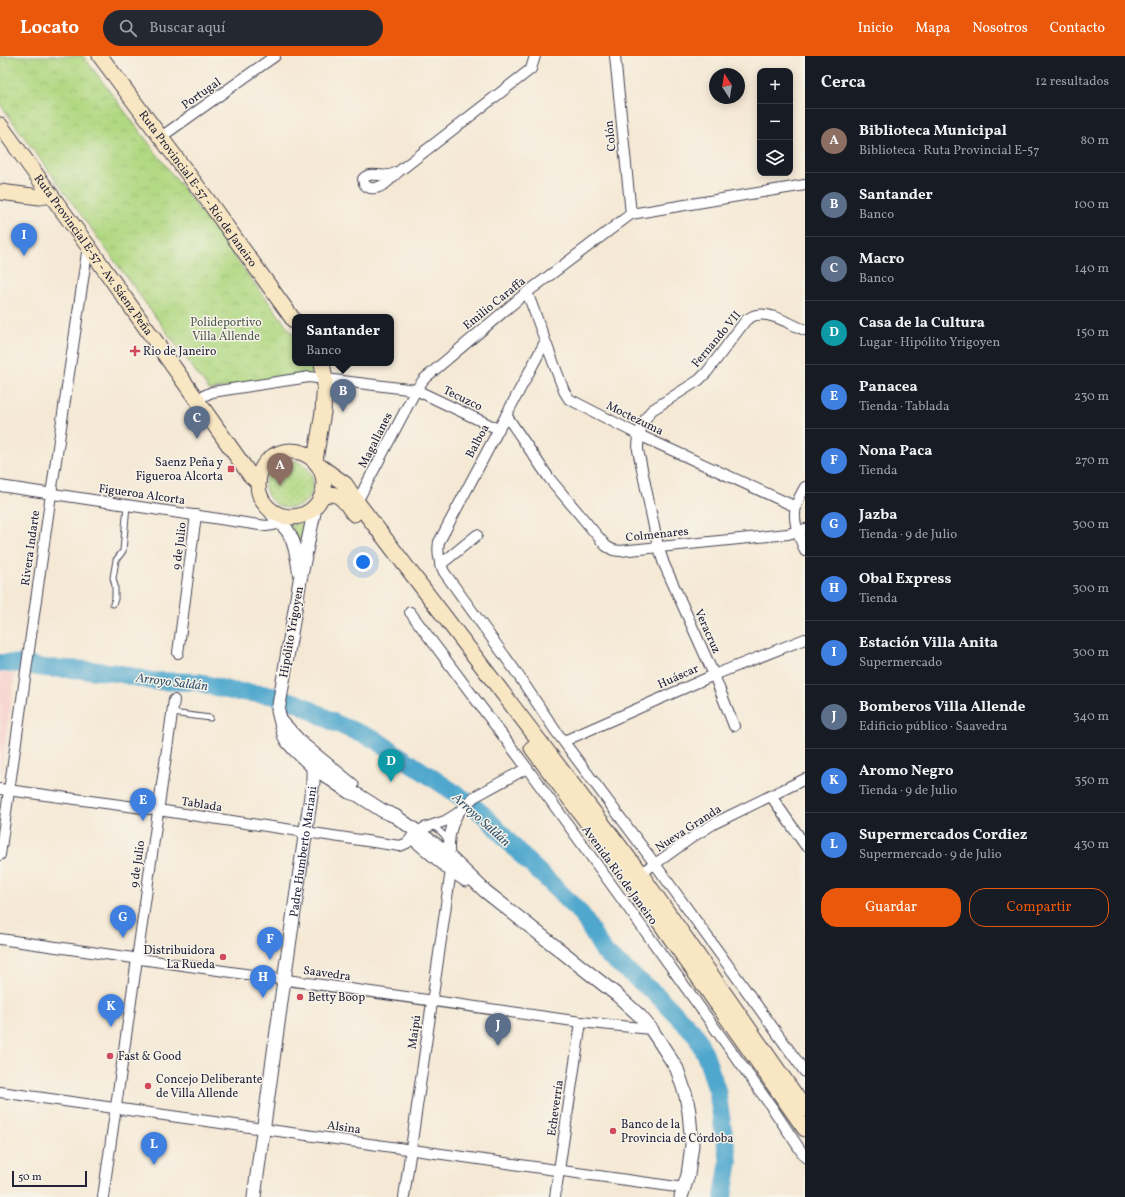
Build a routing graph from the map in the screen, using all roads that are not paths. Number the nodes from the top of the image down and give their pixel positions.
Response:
1 (100, 56) edge
2 (275, 56) edge
3 (535, 56) edge
4 (615, 56) edge
5 (0, 125) edge
6 (161, 137) junction
7 (398, 172) dead end
8 (40, 179) junction
9 (0, 183) edge
10 (805, 185) edge
11 (0, 192) edge
12 (51, 195) junction
13 (631, 214) junction
14 (88, 246) junction
15 (527, 292) junction
16 (292, 318) edge
17 (805, 330) edge
18 (545, 342) junction
19 (323, 366) edge
20 (325, 379) junction
21 (416, 390) junction
22 (197, 399) junction
23 (506, 414) junction
24 (498, 429) junction
25 (639, 435) junction
26 (318, 464) junction
27 (258, 482) junction
28 (0, 486) edge
29 (805, 487) edge
30 (50, 494) junction
31 (323, 495) junction
32 (357, 502) junction
33 (127, 504) junction
34 (796, 507) junction
35 (315, 508) junction
36 (270, 511) junction
37 (196, 515) junction
38 (295, 517) junction
39 (280, 523) junction
40 (801, 530) edge
41 (477, 535) dead end
42 (658, 546) junction
43 (805, 551) edge
44 (440, 565) junction
45 (300, 580) junction
46 (113, 604) dead end
47 (410, 612) dead end
48 (805, 639) edge
49 (178, 653) dead end
50 (714, 674) junction
51 (174, 700) dead end
52 (172, 713) junction
53 (278, 715) junction
54 (210, 718) dead end
55 (734, 726) dead end
56 (564, 741) junction
57 (313, 767) junction
58 (527, 768) junction
59 (805, 779) edge
60 (5, 789) edge
61 (358, 795) junction
62 (771, 796) junction
63 (158, 810) junction
64 (458, 813) junction
65 (433, 825) junction
66 (306, 832) junction
67 (415, 835) junction
68 (805, 845) edge
69 (449, 850) junction
70 (0, 855) edge
71 (433, 855) junction
72 (655, 864) junction
73 (451, 870) junction
74 (635, 876) junction
75 (485, 891) junction
76 (0, 939) edge
77 (136, 959) junction
78 (284, 980) junction
79 (432, 1001) junction
80 (581, 1022) junction
81 (651, 1029) junction
82 (805, 1072) edge
83 (0, 1092) edge
84 (115, 1108) junction
85 (805, 1109) edge
86 (264, 1129) junction
87 (805, 1129) edge
88 (411, 1150) junction
89 (805, 1157) edge
90 (559, 1170) junction
91 (683, 1192) edge
92 (102, 1197) edge
93 (254, 1197) edge
94 (404, 1197) edge
95 (555, 1197) edge

1 - 6 main road, Ruta Provincial E-57 - Río de Janeiro
2 - 6 street, Portugal
3 - 7 street
4 - 13 street, Colón
5 - 8 main road, Ruta Provincial E-57 - Av. Sáenz Peña
6 - 16 main road, Ruta Provincial E-57 - Río de Janeiro
8 - 9 main road
8 - 12 main road, Ruta Provincial E-57 - Av. Sáenz Peña
10 - 13 street, Emilio Caraffa
11 - 12 main road
12 - 14 main road, Ruta Provincial E-57 - Av. Sáenz Peña
13 - 15 street, Emilio Caraffa
14 - 22 main road, Ruta Provincial E-57 - Av. Sáenz Peña
14 - 30 street, Rivera Indarte
15 - 18 street, Moctezuma
15 - 21 street, Emilio Caraffa
17 - 25 street, Fernando VII
18 - 23 street, Balboa
18 - 25 street, Moctezuma
19 - 20 main road
20 - 21 street
20 - 22 street
20 - 26 main road
21 - 24 street, Tecuzco
21 - 32 street, Magallanes
22 - 27 main road, Ruta Provincial E-57 - Av. Sáenz Peña
23 - 24 street, Balboa
23 - 42 street, Colmenares
24 - 44 street, Balboa
25 - 34 street, Moctezuma
25 - 42 street, Fernando VII
26 - 27 main road
26 - 31 main road
26 - 32 main road
27 - 36 main road
28 - 30 street, Figueroa Alcorta
29 - 34 street
30 - 33 street, Figueroa Alcorta
30 - 60 street, Rivera Indarte
31 - 35 main road
31 - 74 main road
32 - 74 main road
33 - 37 street, Figueroa Alcorta
33 - 46 lane
34 - 40 street
35 - 38 main road
35 - 45 street, Hipólito Yrigoyen
36 - 38 main road
36 - 39 street, Hipólito Yrigoyen
37 - 39 street, Figueroa Alcorta
37 - 49 street, 9 de Julio
38 - 39 street, Figueroa Alcorta
39 - 45 street, Hipólito Yrigoyen
40 - 42 street, Colmenares
40 - 43 street
41 - 44 street
42 - 50 street, Veracruz
44 - 56 street
45 - 53 street, Hipólito Yrigoyen
47 - 58 street, Avenida Río de Janeiro
48 - 50 street, Huáscar
50 - 55 street, Veracruz
50 - 56 street, Huáscar
51 - 52 street, 9 de Julio
52 - 54 lane
52 - 63 street, 9 de Julio
53 - 57 street
53 - 61 street
56 - 72 street
57 - 61 street
57 - 66 street, Padre Humberto Mariani
58 - 64 street
58 - 89 street, Avenida Río de Janeiro
59 - 62 street, Nueva Granda
60 - 63 street, Tablada
60 - 70 street, Rivera Indarte
61 - 67 street
62 - 68 street
62 - 72 street, Nueva Granda
63 - 66 street, Tablada
63 - 77 street, 9 de Julio
64 - 65 street
64 - 69 street, Maipú
65 - 67 street
65 - 69 lane
66 - 67 street, Tablada
66 - 78 street, Padre Humberto Mariani
67 - 69 street
67 - 71 street
69 - 71 street
69 - 73 street, Maipú
69 - 75 street
71 - 73 street
72 - 74 street, Nueva Granda
72 - 82 street
73 - 75 street
73 - 79 street, Maipú
74 - 85 main road
74 - 87 main road
75 - 81 street
76 - 77 street, Saavedra
77 - 78 street, Saavedra
77 - 84 street, 9 de Julio
78 - 79 street, Saavedra
78 - 86 street, Padre Humberto Mariani
79 - 80 street, Saavedra
79 - 88 street, Maipú
80 - 81 street, Saavedra
80 - 90 street, Echeverría
81 - 91 street
83 - 84 street, Alsina
84 - 86 street, Alsina
84 - 92 street, 9 de Julio
86 - 88 street, Alsina
86 - 93 street, Padre Humberto Mariani
88 - 90 street, Alsina
88 - 94 street, Maipú
90 - 91 street, Alsina
90 - 95 street, Echeverría

